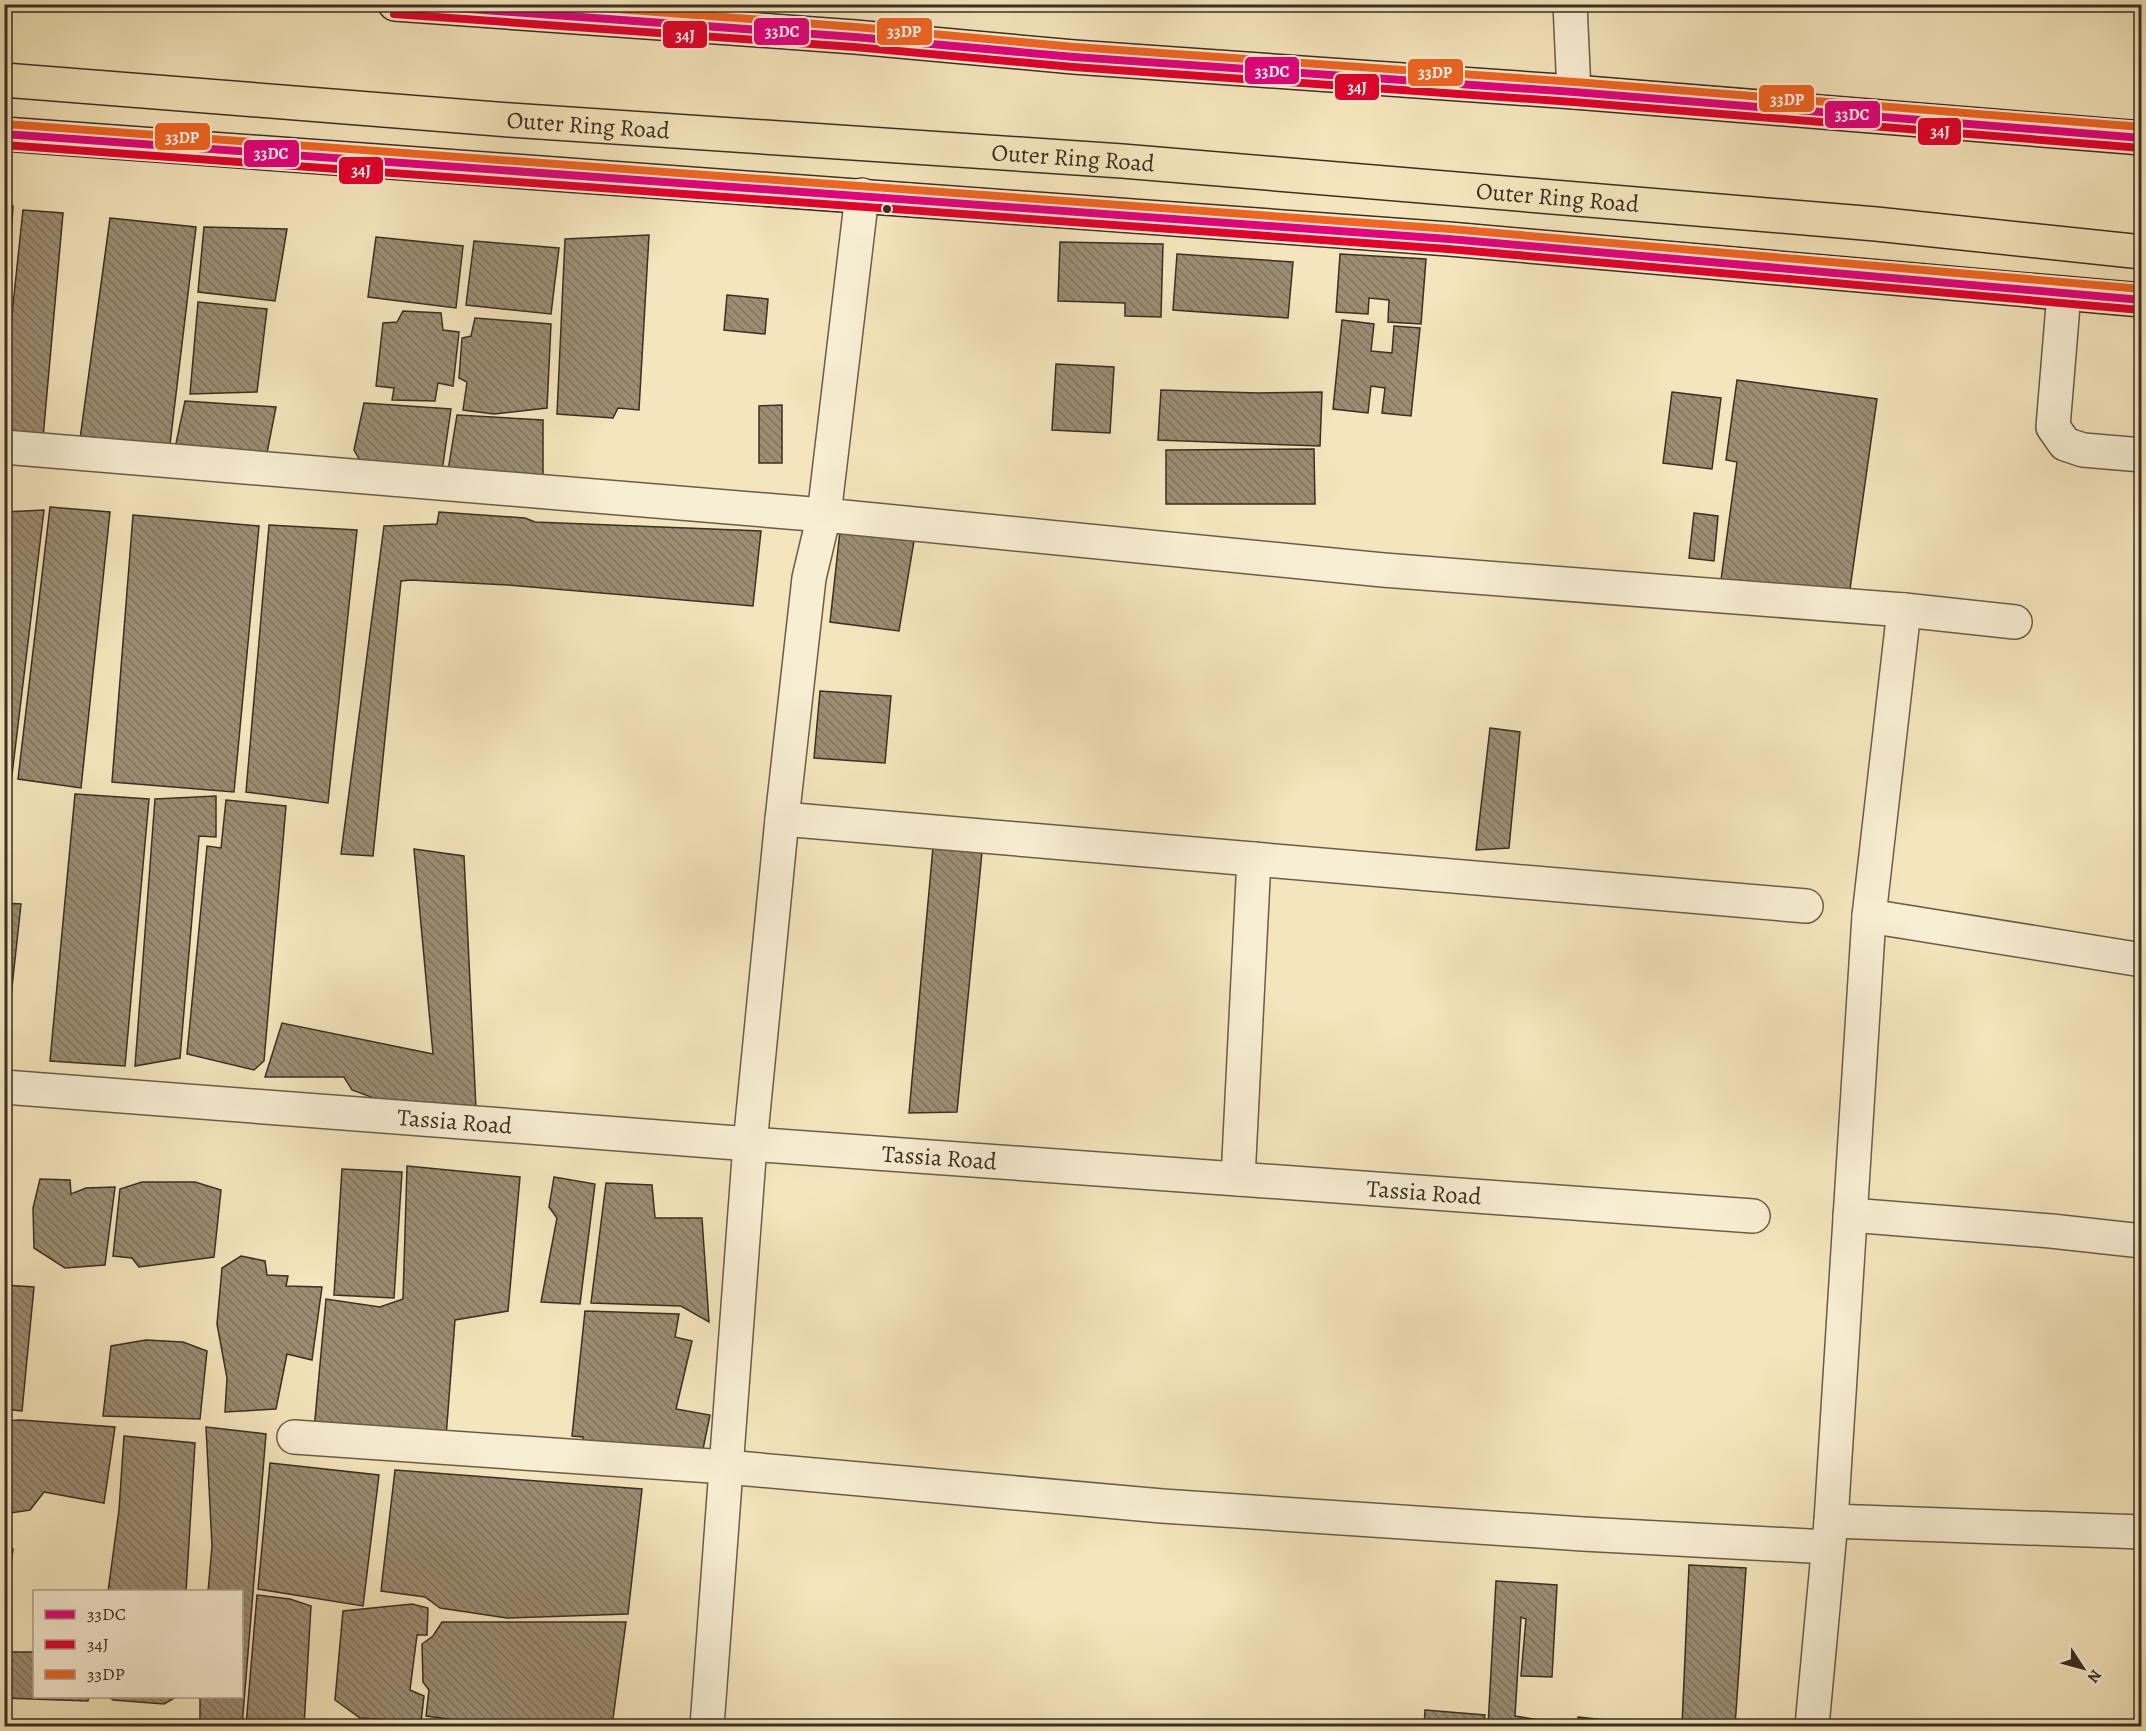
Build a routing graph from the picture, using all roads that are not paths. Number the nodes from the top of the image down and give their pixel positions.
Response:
1 (395, 4) edge
2 (1570, 4) edge
3 (4, 80) edge
4 (1574, 92) junction
5 (4, 134) edge
6 (2142, 138) edge
7 (862, 195) junction
8 (2142, 252) edge
9 (2064, 293) junction
10 (2142, 300) edge
11 (4, 447) edge
12 (2142, 455) edge
13 (824, 515) junction
14 (1904, 610) junction
15 (2016, 622) dead end
16 (782, 819) junction
17 (1254, 859) junction
18 (1806, 906) dead end
19 (1869, 916) junction
20 (2142, 960) edge
21 (4, 1087) edge
22 (750, 1144) junction
23 (1238, 1179) junction
24 (1850, 1215) junction
25 (1753, 1216) dead end
26 (2142, 1241) edge
27 (294, 1437) dead end
28 (726, 1467) junction
29 (2142, 1532) edge
30 (1829, 1534) junction
31 (707, 1726) edge
32 (1812, 1726) edge

1 - 4 main road
2 - 4 street
3 - 8 main road, Outer Ring Road
4 - 6 main road
5 - 7 main road
7 - 9 main road
7 - 13 street
9 - 10 main road
9 - 12 street
11 - 13 street
13 - 14 street
13 - 16 street
14 - 15 street
14 - 19 street
16 - 17 street
16 - 22 street
17 - 18 street
17 - 23 street
19 - 20 street
19 - 24 street
21 - 22 street, Tassia Road
22 - 23 street, Tassia Road
22 - 28 street
23 - 25 street, Tassia Road
24 - 26 street
24 - 30 street
27 - 28 street
28 - 30 street
28 - 31 street
29 - 30 street
30 - 32 street

